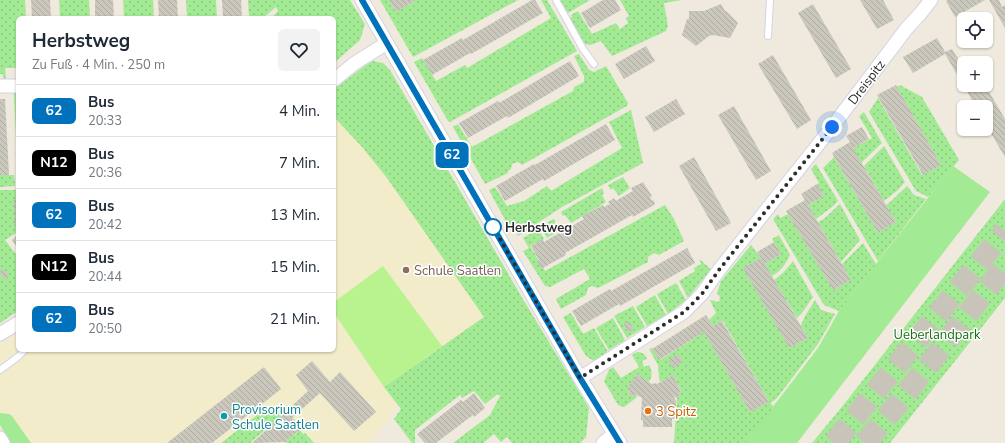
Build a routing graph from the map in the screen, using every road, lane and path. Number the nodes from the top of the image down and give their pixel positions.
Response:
1 (362, 0) edge
2 (556, 0) edge
3 (770, 0) edge
4 (931, 0) edge
5 (768, 36) dead end
6 (387, 43) junction
7 (594, 64) dead end
8 (336, 78) edge
9 (0, 86) edge
10 (16, 86) edge
11 (16, 324) edge
12 (0, 334) edge
13 (23, 352) edge
14 (0, 370) edge
15 (580, 378) junction
16 (0, 438) edge
17 (617, 439) edge
18 (3, 443) edge
19 (603, 443) edge

1 - 6 street
2 - 7 lane
3 - 5 lane
4 - 15 street, Dreispitz
6 - 8 street
6 - 15 street
9 - 10 street
11 - 12 street
13 - 14 lane
15 - 17 street
16 - 18 street
17 - 19 street

